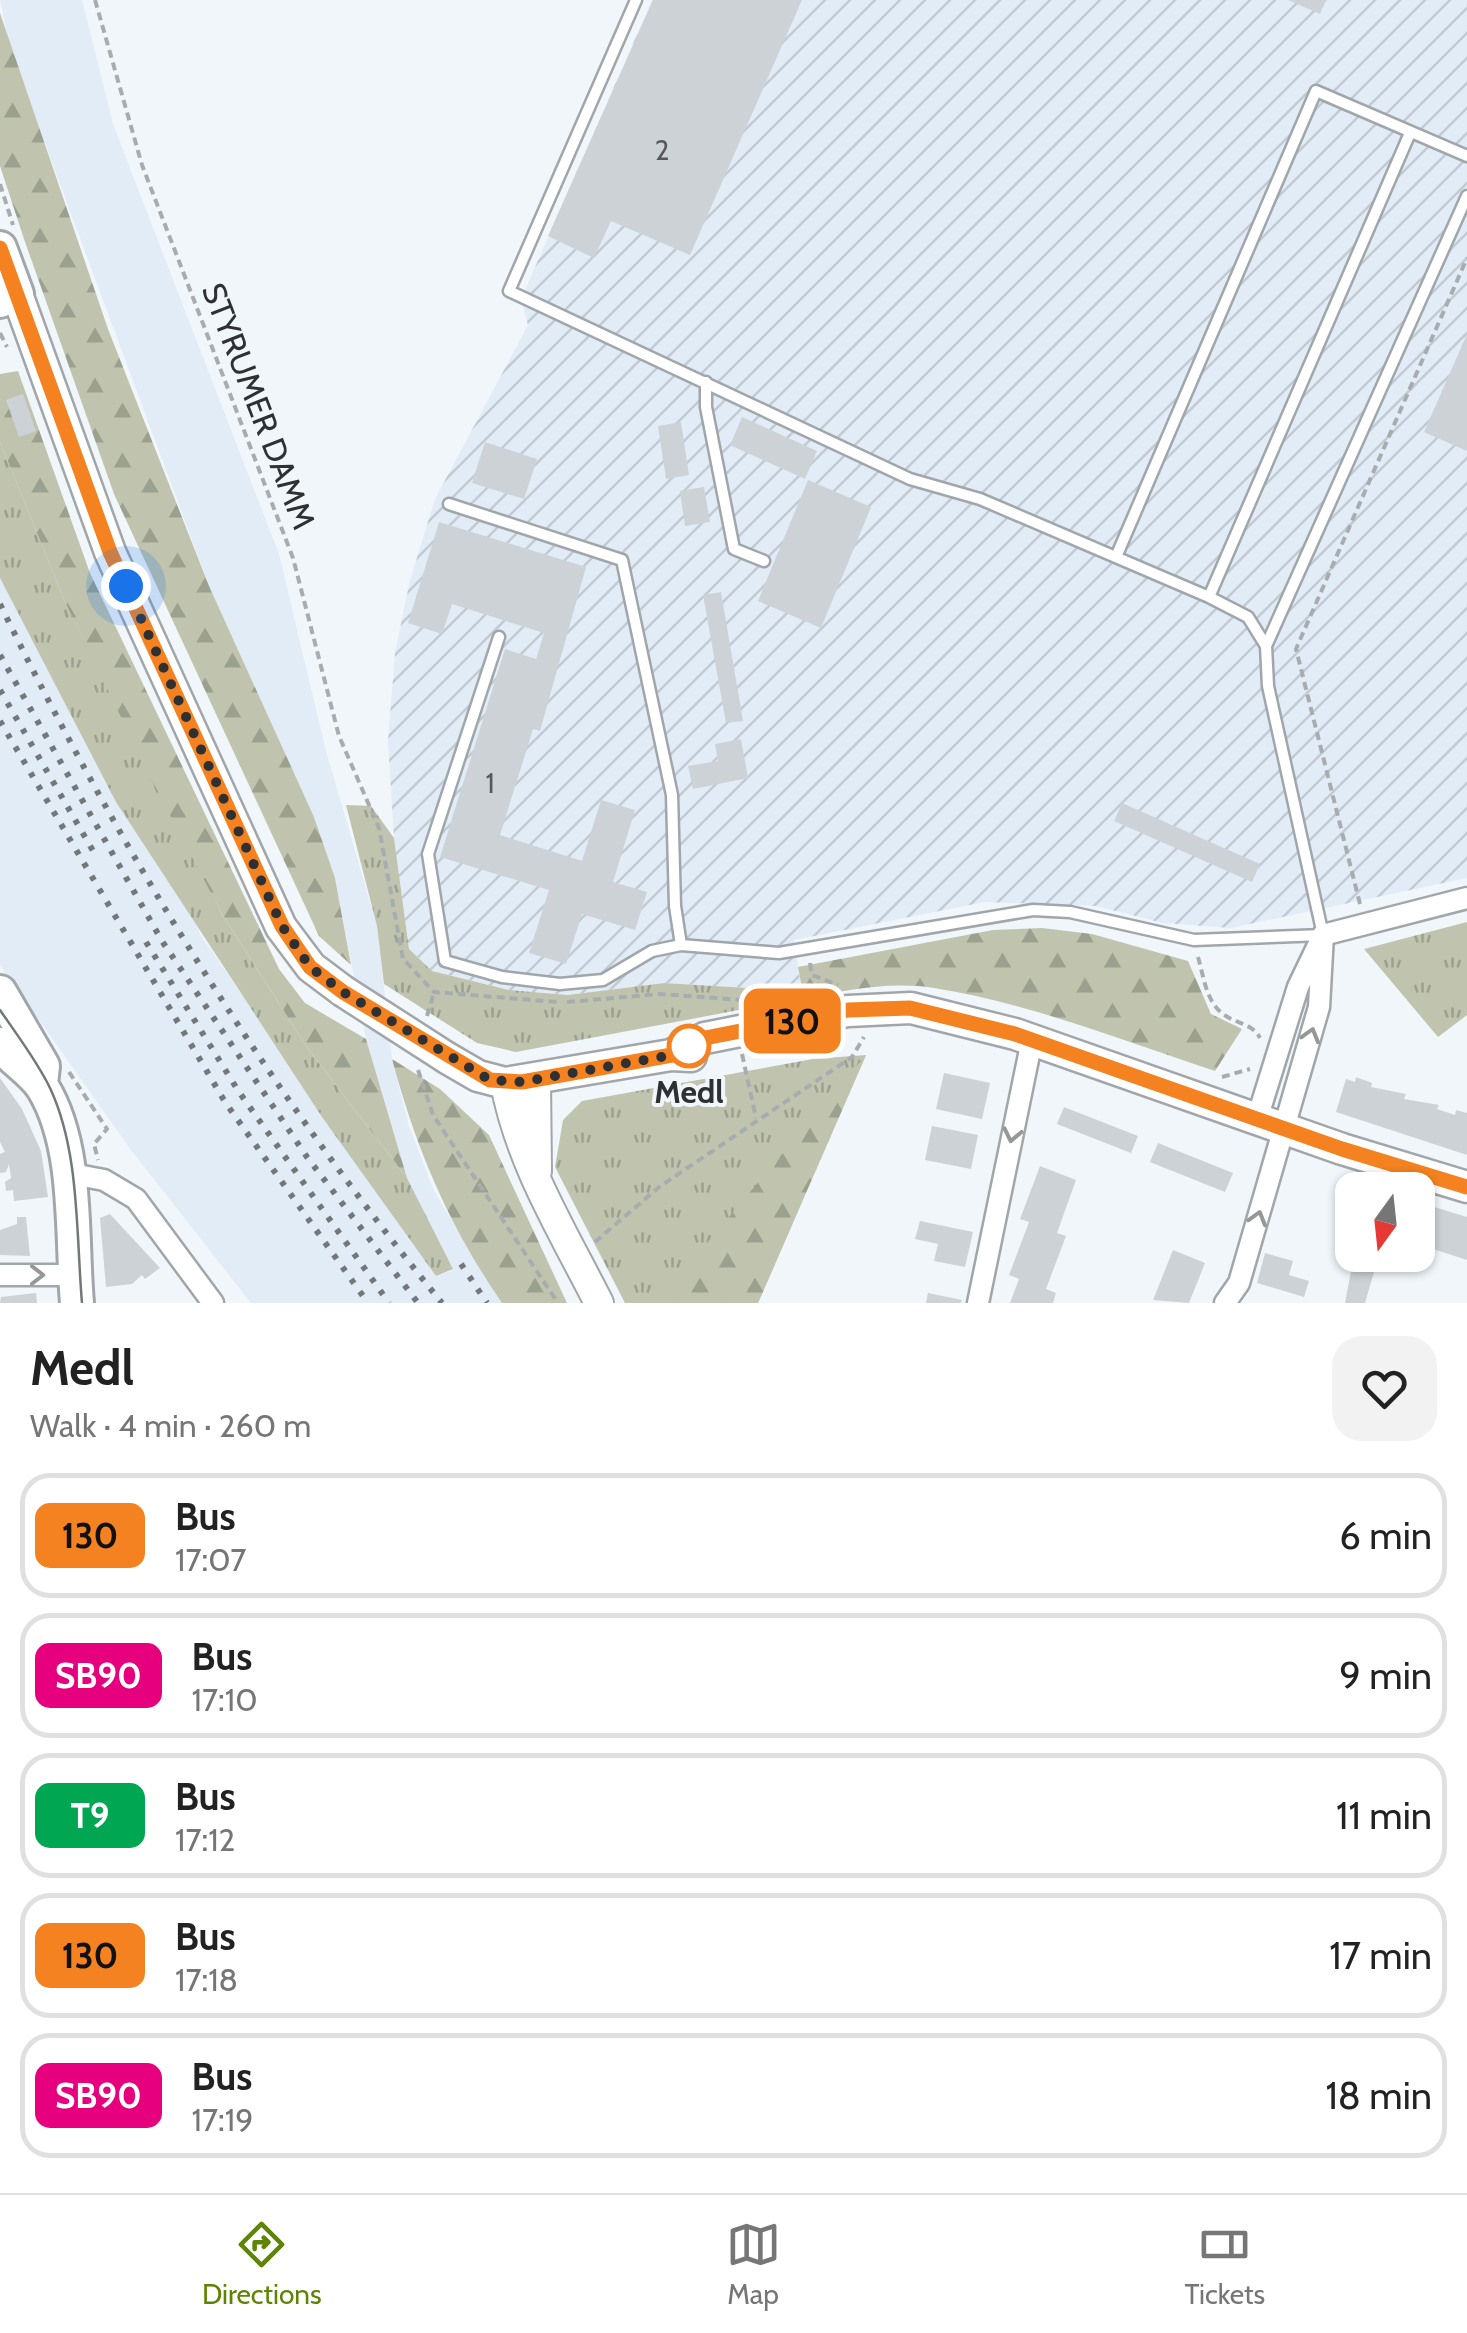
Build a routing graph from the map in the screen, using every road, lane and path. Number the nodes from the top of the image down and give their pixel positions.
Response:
1 (95, 0) edge
2 (636, 0) edge
3 (1410, 133) junction
4 (1467, 156) edge
5 (0, 184) edge
6 (1467, 196) edge
7 (1467, 258) edge
8 (7, 266) edge
9 (706, 382) junction
10 (449, 504) dead end
11 (1116, 557) junction
12 (764, 561) dead end
13 (1209, 597) junction
14 (499, 637) dead end
15 (1266, 646) junction
16 (1467, 898) edge
17 (1364, 922) junction
18 (1323, 935) junction
19 (1194, 940) junction
20 (681, 944) junction
21 (812, 974) dead end
22 (838, 984) dead end
23 (0, 992) edge
24 (942, 1018) junction
25 (764, 1026) junction
26 (869, 1028) junction
27 (1032, 1040) junction
28 (0, 1044) edge
29 (742, 1052) junction
30 (672, 1055) junction
31 (1275, 1059) junction
32 (418, 1072) dead end
33 (52, 1075) junction
34 (536, 1080) junction
35 (505, 1082) junction
36 (756, 1118) junction
37 (1271, 1124) junction
38 (66, 1172) junction
39 (537, 1173) junction
40 (104, 1180) junction
41 (1467, 1187) edge
42 (576, 1258) junction
43 (0, 1275) edge
44 (76, 1289) edge
45 (557, 1302) edge
46 (213, 1303) edge
47 (599, 1303) edge
48 (978, 1303) edge
49 (1224, 1303) edge

1 - 25 path, STYRUMER DAMM
2 - 9 lane
3 - 4 lane
3 - 11 lane
3 - 13 lane
5 - 8 path
6 - 15 lane
7 - 17 path
8 - 35 main road, bridge
9 - 11 lane
9 - 12 lane
10 - 20 lane
11 - 13 lane
13 - 15 lane
14 - 20 lane
15 - 18 lane
16 - 17 street
17 - 18 street
18 - 19 lane
18 - 31 street
37 -> 18 street
19 - 20 lane
19 - 31 path
21 - 22 path
23 - 33 main road
24 - 25 main road
24 - 26 main road
24 - 27 main road
25 - 30 main road
26 - 29 main road
26 - 36 path
27 - 37 main road
27 -> 48 street
28 - 33 main road
29 - 30 main road
29 - 36 path
30 - 34 main road
31 - 37 street
32 - 45 path
33 - 38 main road
33 - 40 path
34 - 35 main road
34 - 39 street
35 - 39 street
36 - 42 path
37 - 41 main road
49 -> 37 street
38 - 40 street
38 - 44 main road
39 - 42 street
40 - 46 street
42 - 47 street
43 -> 44 street

